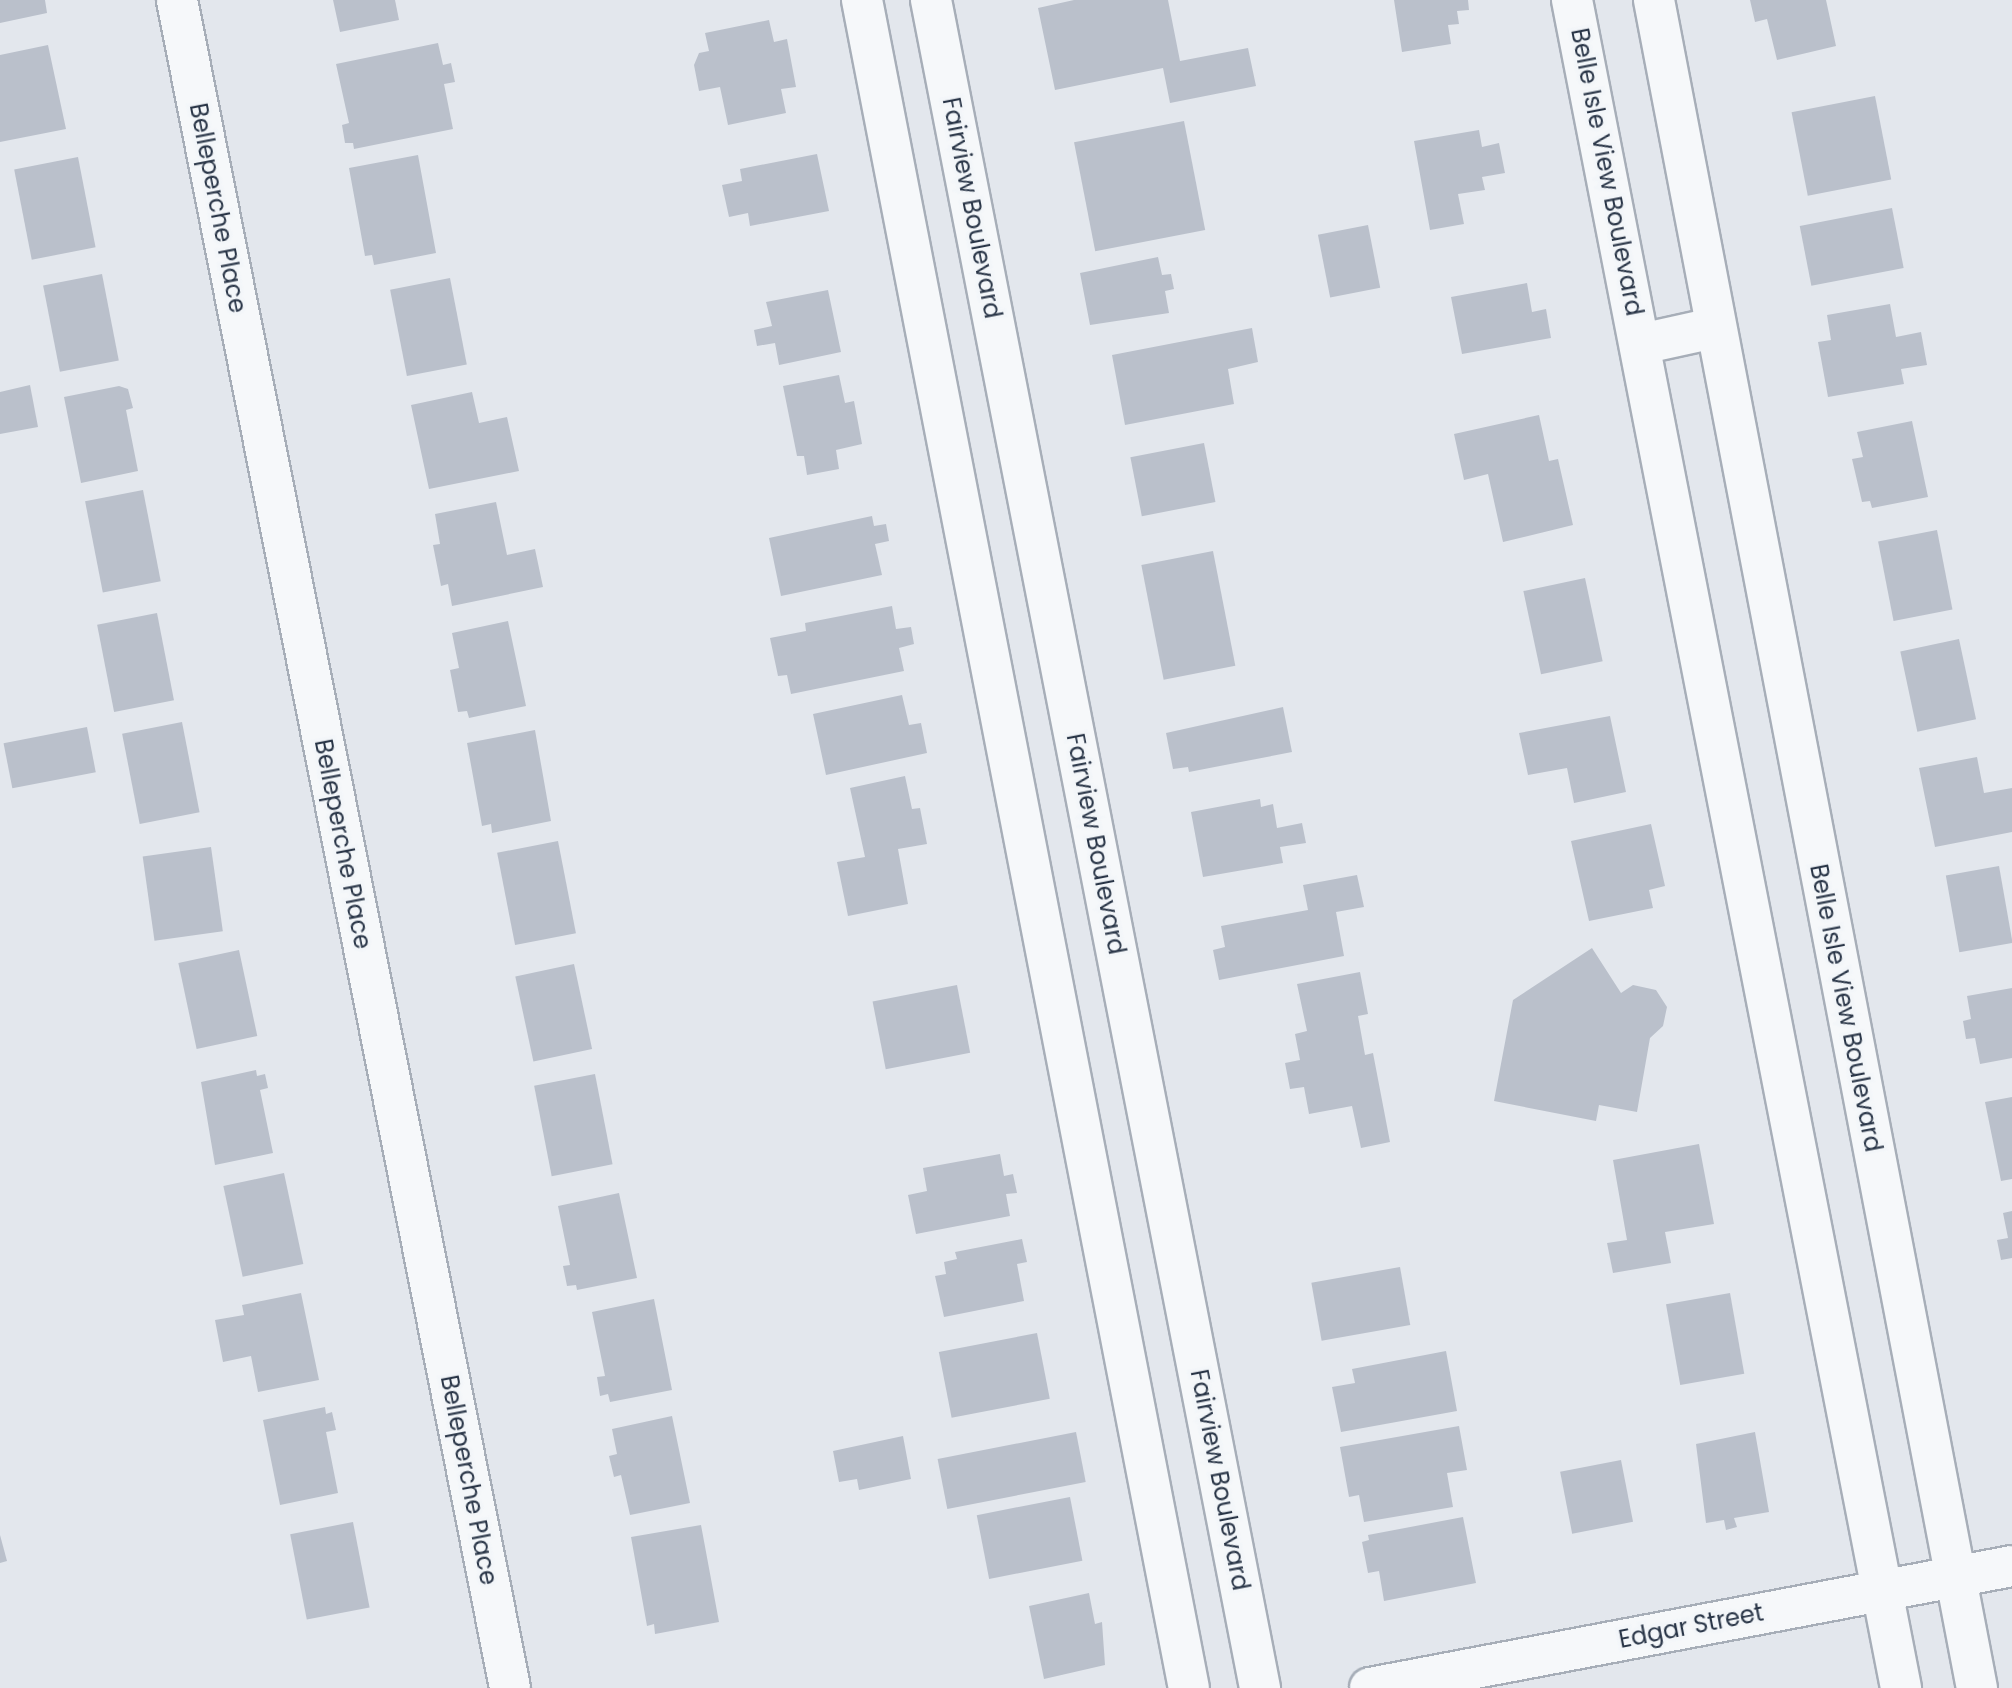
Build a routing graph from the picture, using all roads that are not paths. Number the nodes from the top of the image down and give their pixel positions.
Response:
1 (177, 0) edge
2 (862, 0) edge
3 (931, 0) edge
4 (1572, 0) edge
5 (1654, 0) edge
6 (1714, 328) junction
7 (1641, 344) junction
8 (1057, 640) junction
9 (990, 649) junction
10 (2012, 1566) edge
11 (1955, 1576) junction
12 (1881, 1589) junction
13 (510, 1688) edge
14 (1189, 1688) edge
15 (1260, 1688) edge
16 (1370, 1688) edge
17 (1901, 1688) edge
18 (1977, 1688) edge

1 - 13 street, Belleperche Place
2 - 9 street
3 - 8 street, Fairview Boulevard
4 - 7 street, Belle Isle View Boulevard
5 - 6 street, Belle Isle View Boulevard
6 - 7 street, Belle Isle View Boulevard
6 - 11 street, Belle Isle View Boulevard
7 - 12 street, Belle Isle View Boulevard
8 - 9 street
8 - 15 street, Fairview Boulevard
9 - 14 street
10 - 11 street, Edgar Street
11 - 12 street, Edgar Street
11 - 18 street, Belle Isle View Boulevard
12 - 16 street, Edgar Street
12 - 17 street, Belle Isle View Boulevard

